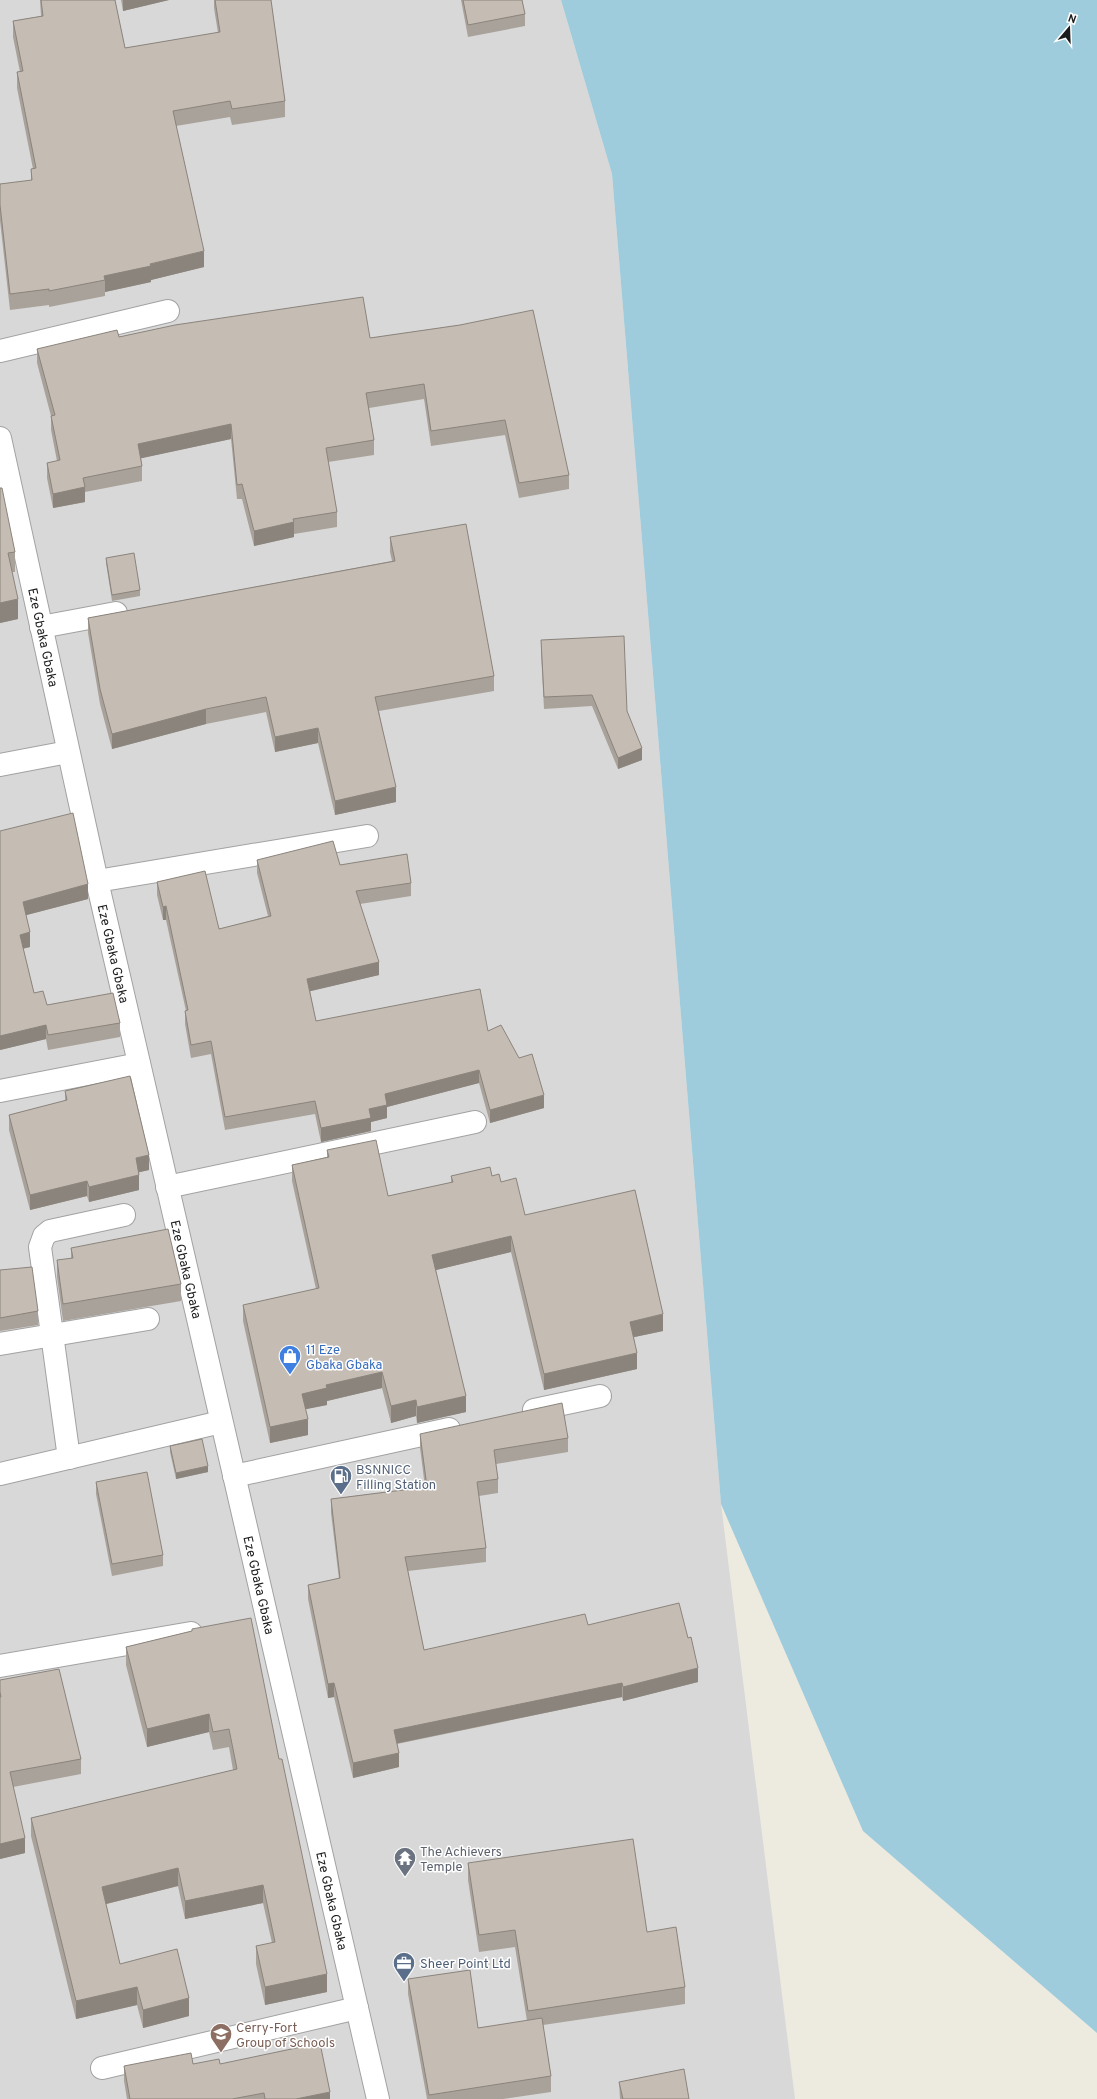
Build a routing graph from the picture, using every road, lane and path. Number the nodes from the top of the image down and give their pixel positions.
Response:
1 (168, 311) dead end
2 (0, 350) edge
3 (0, 440) edge
4 (134, 610) edge
5 (41, 627) junction
6 (68, 752) junction
7 (0, 765) edge
8 (366, 836) dead end
9 (97, 881) junction
10 (139, 1064) junction
11 (0, 1091) edge
12 (475, 1122) dead end
13 (168, 1186) junction
14 (124, 1216) dead end
15 (148, 1319) dead end
16 (52, 1336) junction
17 (0, 1344) edge
18 (600, 1396) dead end
19 (515, 1415) edge
20 (221, 1422) junction
21 (468, 1425) edge
22 (70, 1458) junction
23 (0, 1474) edge
24 (234, 1476) junction
25 (191, 1633) edge
26 (0, 1666) edge
27 (357, 2008) junction
28 (102, 2068) dead end
29 (378, 2099) edge

1 - 2 street
3 - 5 street, Eze Gbaka Gbaka
4 - 5 street
5 - 6 street, Eze Gbaka Gbaka
6 - 7 street
6 - 9 street, Eze Gbaka Gbaka
8 - 9 street
9 - 10 street, Eze Gbaka Gbaka
10 - 11 street
10 - 13 street, Eze Gbaka Gbaka
12 - 13 street
13 - 20 street, Eze Gbaka Gbaka
14 - 16 street
15 - 16 street
16 - 17 street
16 - 22 street
18 - 19 street
20 - 22 street
20 - 24 street, Eze Gbaka Gbaka
21 - 24 street
22 - 23 street
24 - 27 street, Eze Gbaka Gbaka
25 - 26 street
27 - 28 street
27 - 29 street, Eze Gbaka Gbaka

